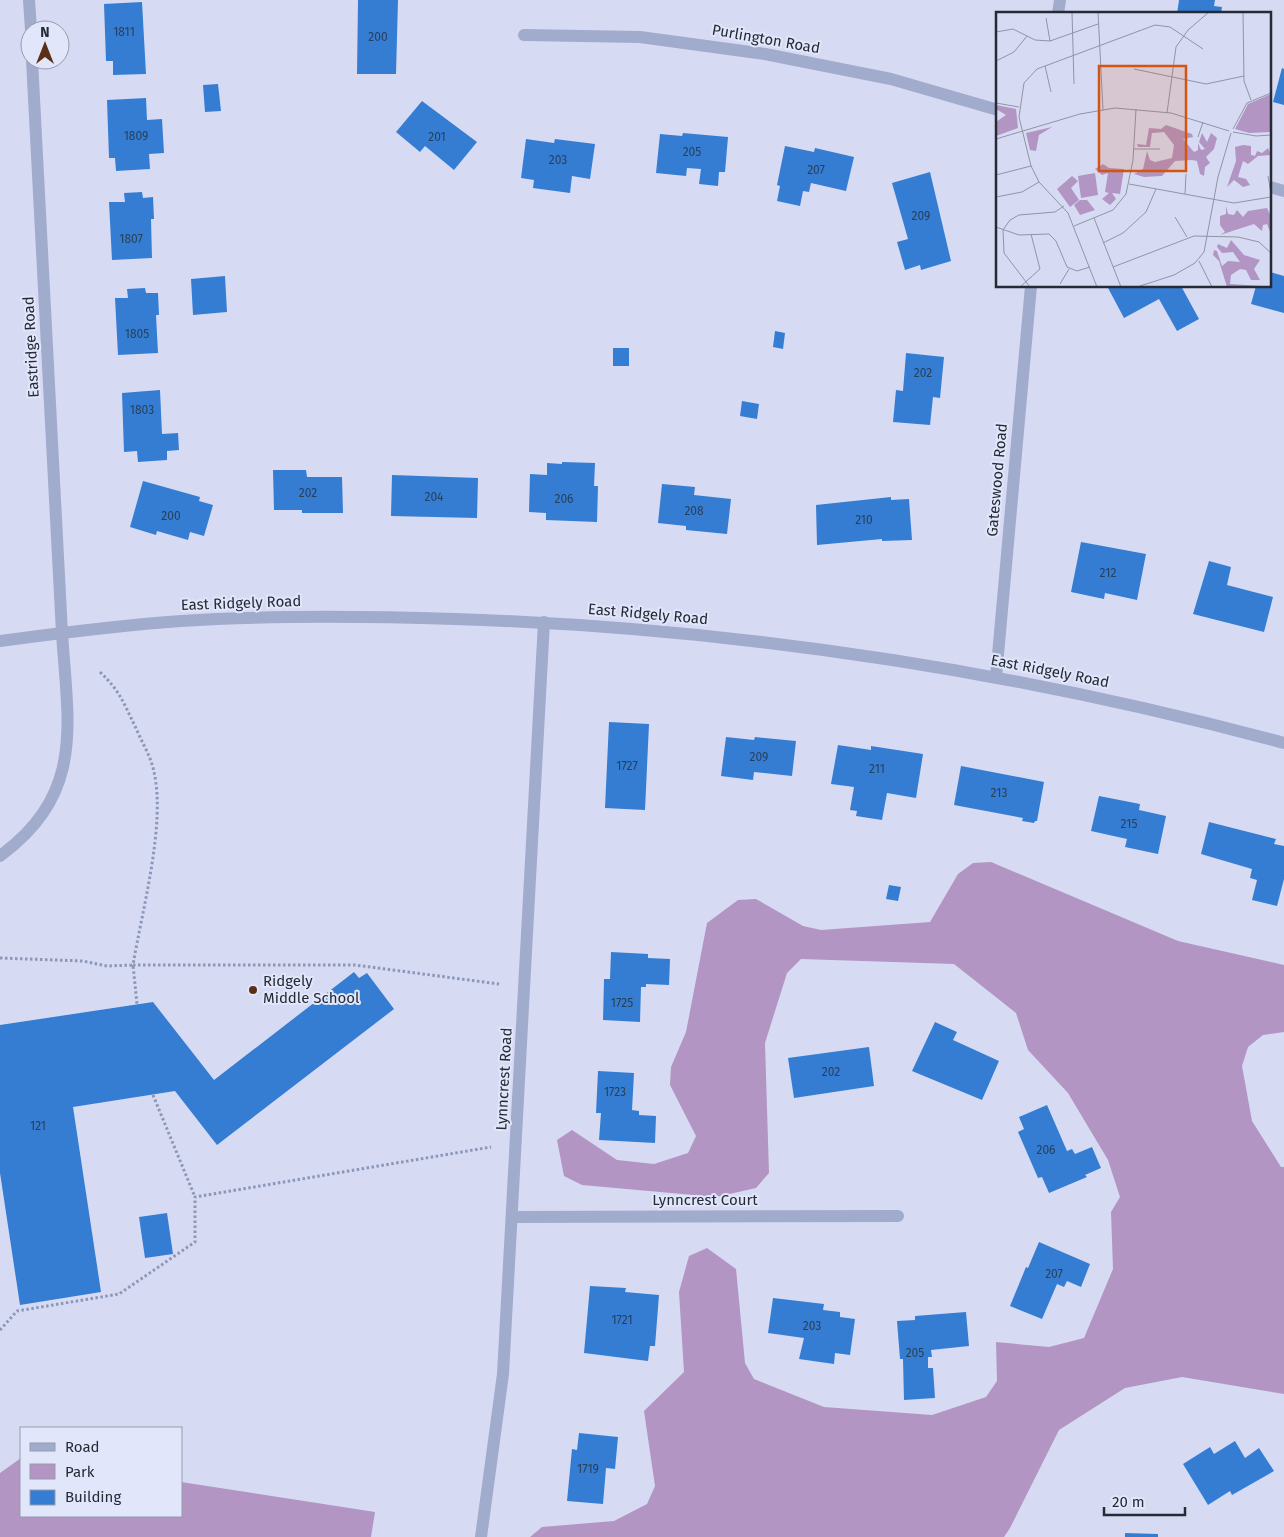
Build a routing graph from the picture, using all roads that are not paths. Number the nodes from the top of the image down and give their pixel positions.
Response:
1 (29, 0) edge
2 (30, 20) edge
3 (524, 35) dead end
4 (33, 70) edge
5 (996, 109) edge
6 (1031, 288) edge
7 (544, 622) junction
8 (62, 633) junction
9 (0, 641) edge
10 (996, 677) junction
11 (1284, 743) edge
12 (0, 856) edge
13 (898, 1216) dead end
14 (512, 1217) junction
15 (481, 1537) edge

1 - 2 street
3 - 5 street, Purlington Road
4 - 8 street, Eastridge Road
6 - 10 street, Gateswood Road
7 - 8 street, East Ridgely Road
7 - 10 street, East Ridgely Road
7 - 14 street, Lynncrest Road
8 - 9 street, East Ridgely Road
8 - 12 street, Eastridge Road
10 - 11 street, East Ridgely Road
13 - 14 street, Lynncrest Court
14 - 15 street, Lynncrest Road

